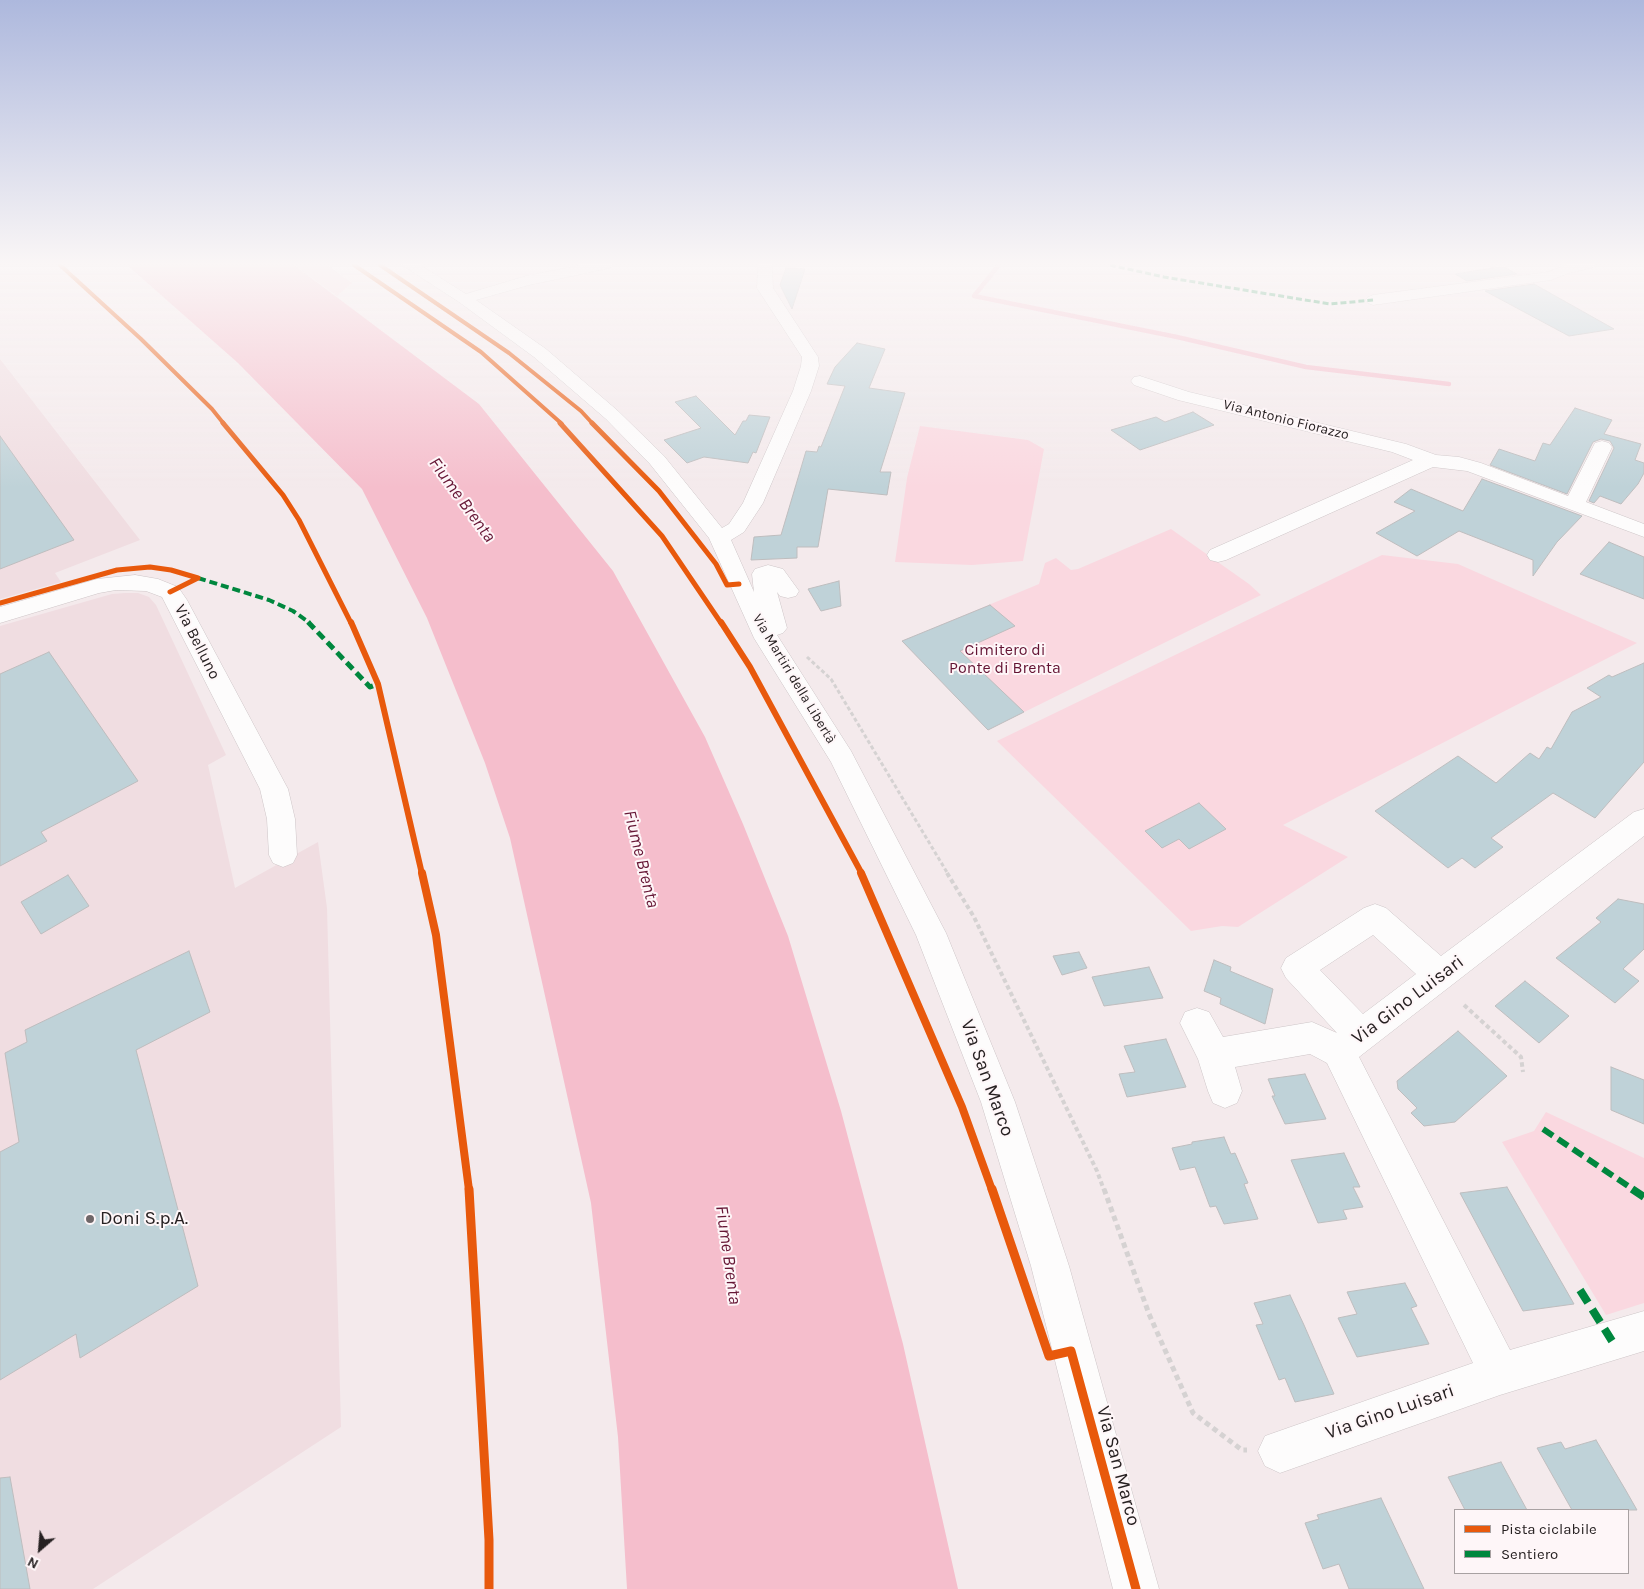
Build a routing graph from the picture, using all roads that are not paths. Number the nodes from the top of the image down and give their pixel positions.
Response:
1 (521, 339) edge
2 (798, 339) edge
3 (1140, 381) dead end
4 (1602, 447) dead end
5 (1433, 461) junction
6 (1574, 505) junction
7 (1644, 531) edge
8 (720, 538) junction
9 (1218, 555) dead end
10 (788, 590) dead end
11 (0, 615) edge
12 (767, 639) junction
13 (842, 758) joint
14 (1644, 820) edge
15 (283, 855) dead end
16 (1441, 976) junction
17 (1197, 1023) dead end
18 (1350, 1043) junction
19 (1214, 1055) junction
20 (1225, 1091) dead end
21 (1644, 1331) edge
22 (1500, 1374) junction
23 (1280, 1451) road end
24 (1136, 1589) edge

1 - 8 street, Via Martiri della Libertà
2 - 8 street
3 - 5 street, Via Antonio Fiorazzo
4 - 6 street
5 - 6 street, Via Antonio Fiorazzo
5 - 9 street, Via Antonio Fiorazzo
6 - 7 street, Via Antonio Fiorazzo
8 - 12 street, Via Martiri della Libertà
10 - 12 street
11 - 15 street, Via Belluno
12 - 13 street, Via Martiri della Libertà
13 - 24 street, Via San Marco
14 - 16 street, Via Gino Luisari
16 - 18 street, Via Gino Luisari
16 - 18 street
17 - 19 street
18 - 19 street
18 - 22 street, Via Gino Luisari
19 - 20 street
21 - 22 street, Via Gino Luisari
22 - 23 street, Via Gino Luisari

